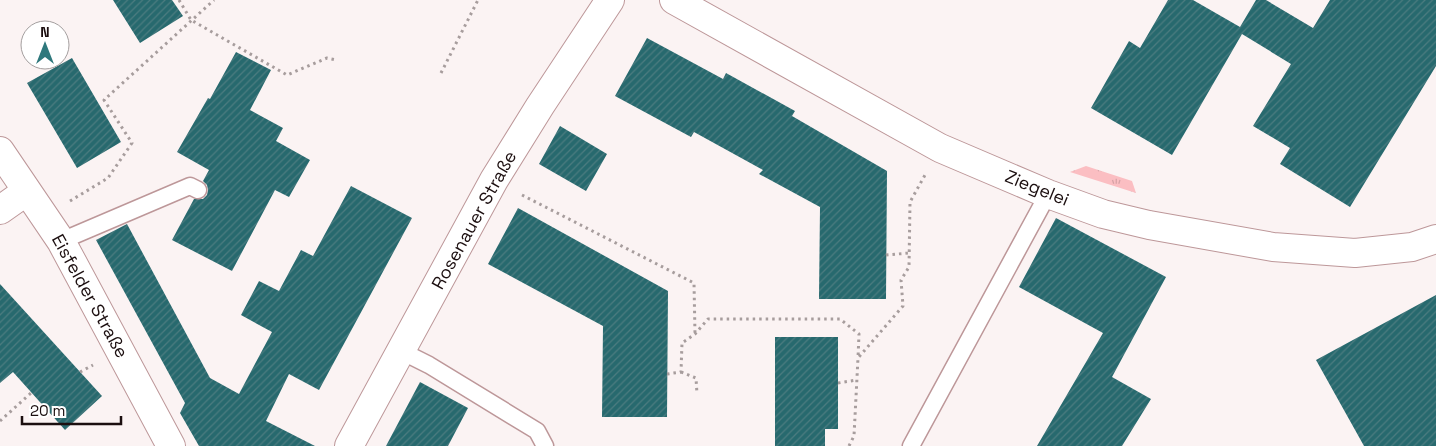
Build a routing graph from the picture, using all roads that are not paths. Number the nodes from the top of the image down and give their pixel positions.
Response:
1 (610, 0) edge
2 (674, 0) edge
3 (0, 151) edge
4 (198, 190) dead end
5 (27, 191) junction
6 (1048, 194) junction
7 (0, 210) edge
8 (1436, 239) edge
9 (61, 241) junction
10 (401, 351) junction
11 (171, 446) edge
12 (349, 446) edge
13 (545, 446) edge
14 (911, 446) edge

1 - 10 street, Rosenauer Straße
2 - 6 street, Ziegelei
3 - 5 street, Eisfelder Straße
4 - 9 lane
5 - 7 street
5 - 9 street, Eisfelder Straße
6 - 8 street, Ziegelei
6 - 14 lane
9 - 11 street, Eisfelder Straße
10 - 12 street, Rosenauer Straße
10 - 13 lane

